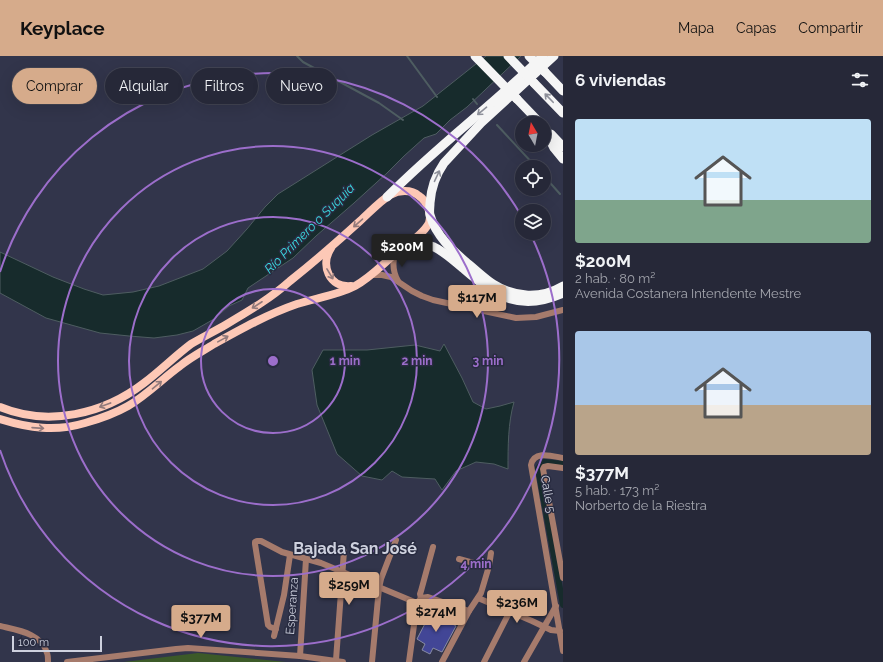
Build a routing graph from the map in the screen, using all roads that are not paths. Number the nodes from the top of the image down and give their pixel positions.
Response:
1 (475, 56) edge
2 (508, 56) edge
3 (529, 56) edge
4 (543, 56) edge
5 (554, 56) edge
6 (563, 91) edge
7 (563, 113) edge
8 (533, 116) edge
9 (551, 135) edge
10 (551, 142) edge
11 (563, 147) edge
12 (563, 159) edge
13 (387, 197) junction
14 (430, 214) junction
15 (335, 243) junction
16 (407, 245) junction
17 (396, 254) junction
18 (371, 275) junction
19 (399, 282) junction
20 (359, 283) junction
21 (563, 286) edge
22 (563, 293) edge
23 (563, 310) edge
24 (0, 407) edge
25 (0, 419) edge
26 (563, 458) edge
27 (563, 468) edge
28 (396, 540) dead end
29 (433, 547) dead end
30 (344, 551) dead end
31 (491, 554) dead end
32 (290, 555) junction
33 (561, 558) edge
34 (306, 559) junction
35 (459, 559) dead end
36 (488, 567) junction
37 (342, 572) junction
38 (563, 578) edge
39 (379, 588) junction
40 (478, 598) junction
41 (419, 601) junction
42 (556, 606) junction
43 (469, 611) junction
44 (510, 611) junction
45 (0, 626) edge
46 (543, 627) junction
47 (560, 631) junction
48 (563, 651) edge
49 (300, 656) junction
50 (336, 660) junction
51 (48, 662) edge
52 (67, 662) edge
53 (343, 662) edge
54 (372, 662) edge
55 (409, 662) edge
56 (442, 662) edge
57 (484, 662) edge
58 (524, 662) edge

1 - 8 highway, bridge
7 -> 2 highway, bridge
3 - 6 highway, bridge
4 -> 13 highway
14 -> 5 highway
9 - 11 highway
10 - 12 highway
13 - 14 main road
13 -> 15 main road
14 - 16 main road
14 - 21 highway
15 -> 20 main road
15 -> 24 main road
16 - 17 main road
16 - 22 highway
17 - 18 main road
17 - 19 street
18 - 19 street
18 - 20 main road
19 - 23 street
25 -> 20 main road
26 - 42 street, Calle 5
27 - 33 street
28 - 39 street
29 - 41 street
30 - 37 street
31 - 36 street
32 - 32 street
32 - 34 street
33 - 38 street
34 - 37 street
34 - 49 street, Esperanza
35 - 36 street
36 - 40 street
37 - 39 street
37 - 50 street
39 - 41 street
39 - 54 street
40 - 43 street
40 - 44 street
41 - 43 street
41 - 55 street
42 - 46 street
42 - 47 street, Calle 5
43 - 56 street
44 - 46 street
44 - 57 street
45 - 51 street
46 - 47 street
46 - 58 street
47 - 48 street, Calle 5
49 - 50 street
49 - 52 street
50 - 53 street

